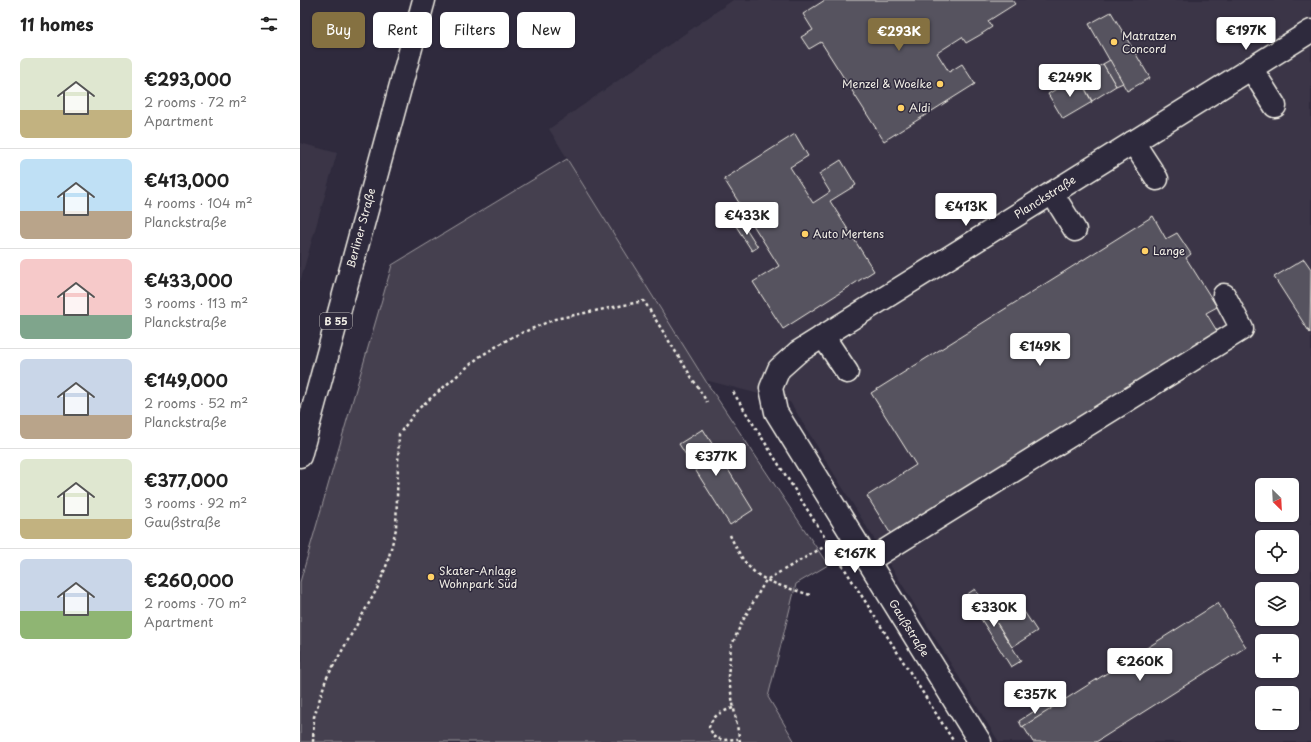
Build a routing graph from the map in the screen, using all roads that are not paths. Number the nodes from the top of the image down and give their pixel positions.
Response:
1 (424, 0) edge
2 (1311, 31) edge
3 (1252, 68) junction
4 (1275, 106) dead end
5 (1133, 142) junction
6 (1157, 179) dead end
7 (1052, 193) junction
8 (1075, 230) dead end
9 (1224, 295) dead end
10 (823, 336) junction
11 (847, 372) dead end
12 (771, 388) joint
13 (300, 456) edge
14 (868, 562) junction
15 (980, 742) edge

1 - 13 street, Berliner Straße / B 55
2 - 3 street, Planckstraße
3 - 4 street
3 - 5 street, Planckstraße
5 - 6 street
5 - 7 street, Planckstraße
7 - 8 street
7 - 10 street, Planckstraße
9 - 14 street
10 - 11 street
10 - 12 street, Planckstraße
12 - 14 street, Gaußstraße
14 - 15 street, Gaußstraße

